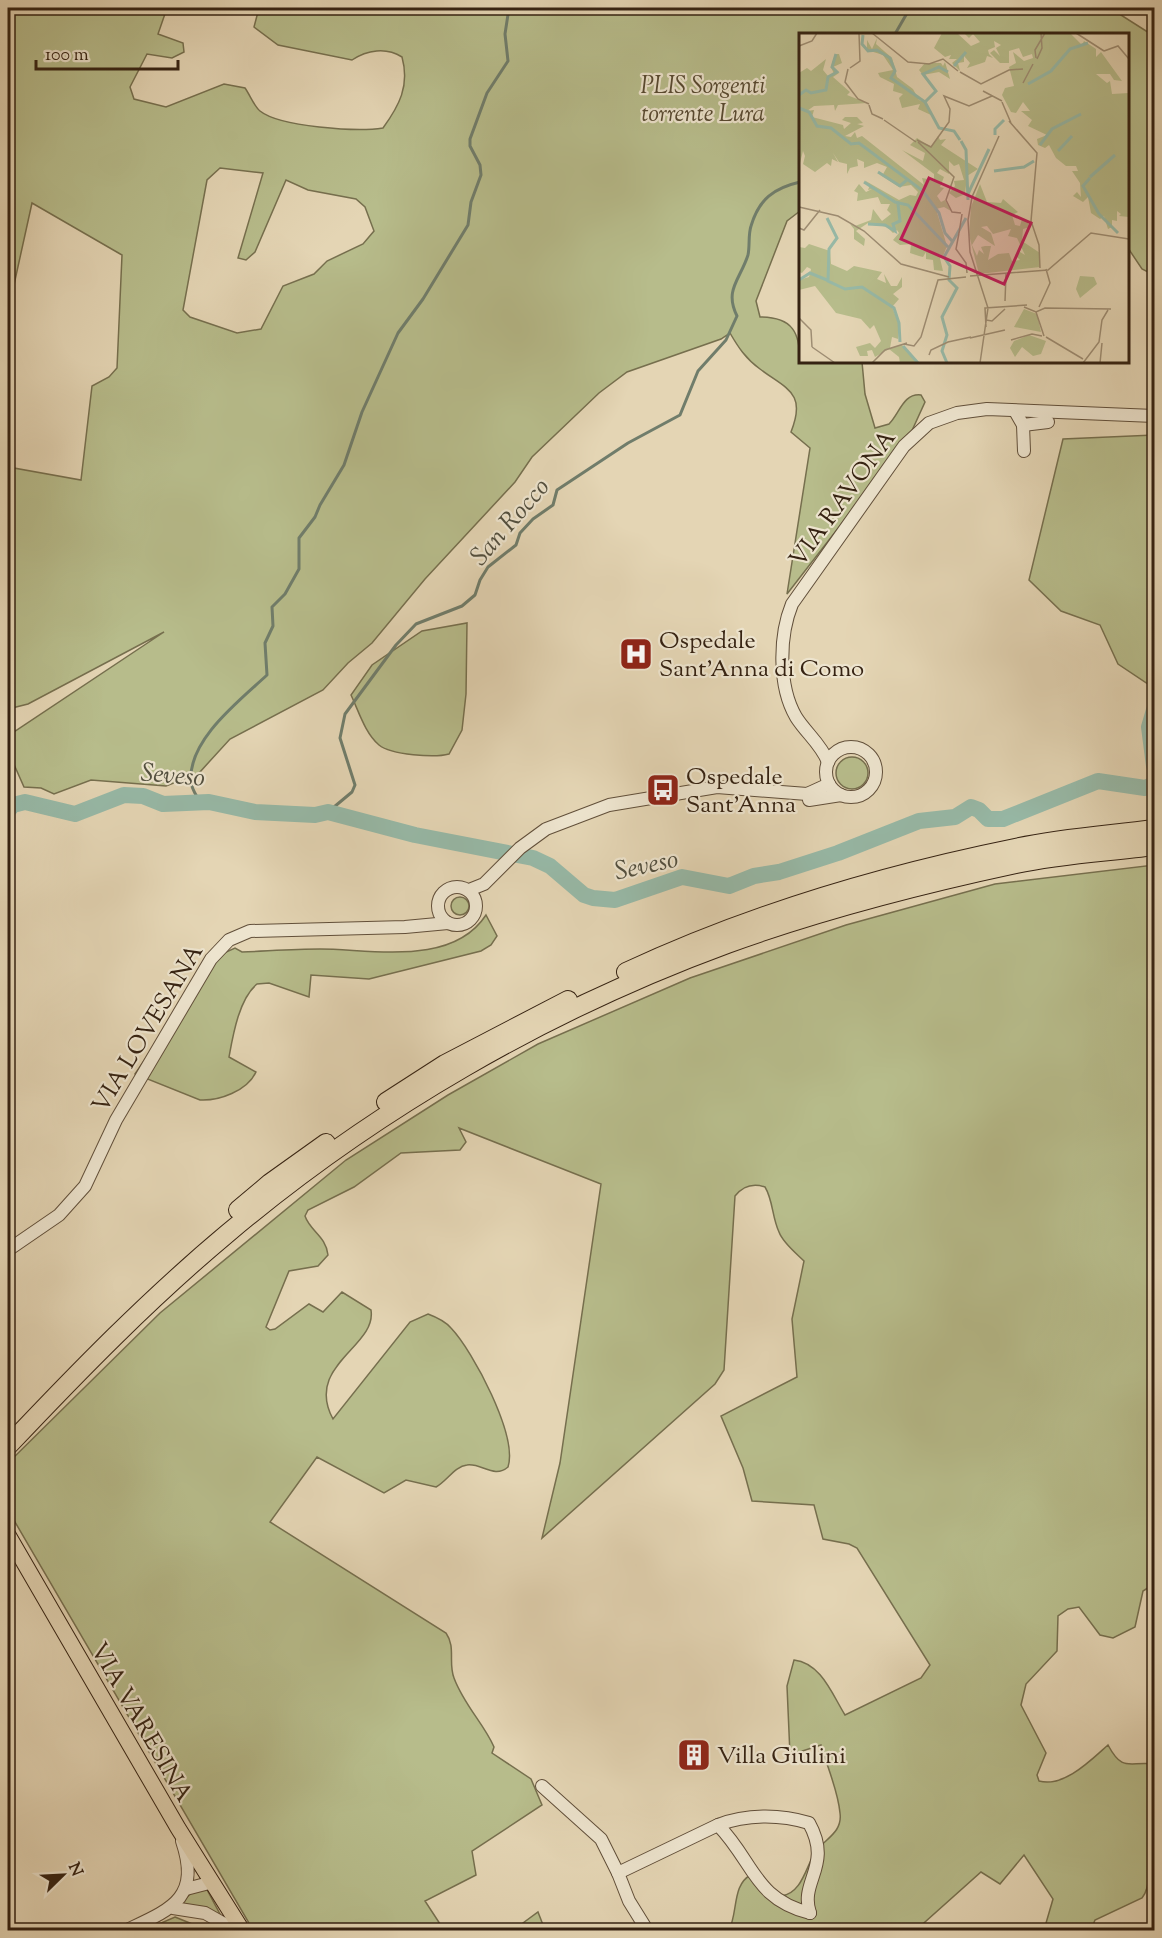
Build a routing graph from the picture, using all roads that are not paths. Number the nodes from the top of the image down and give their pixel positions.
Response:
1 (1016, 411) junction
2 (1155, 416) edge
3 (1048, 422) dead end
4 (1023, 425) junction
5 (1024, 451) dead end
6 (820, 745) junction
7 (841, 750) junction
8 (828, 762) junction
9 (829, 784) junction
10 (841, 795) junction
11 (604, 808) junction
12 (1155, 829) edge
13 (1155, 846) edge
14 (498, 870) junction
15 (469, 891) junction
16 (438, 904) junction
17 (477, 904) junction
18 (448, 923) junction
19 (414, 925) junction
20 (10, 1249) edge
21 (8, 1429) edge
22 (8, 1446) edge
23 (8, 1535) edge
24 (543, 1786) dead end
25 (718, 1825) junction
26 (178, 1828) junction
27 (618, 1873) junction
28 (213, 1882) junction
29 (186, 1889) junction
30 (173, 1908) junction
31 (127, 1930) edge
32 (236, 1930) edge
33 (242, 1930) edge
34 (647, 1930) edge

1 - 2 street, VIA RAVONA
1 - 4 street
1 - 6 street, VIA RAVONA
3 - 4 street
4 - 5 street
6 - 7 street
6 - 8 street, VIA RAVONA
7 - 8 street
7 - 10 street
8 - 9 street
9 - 10 street
9 - 11 street
10 - 11 street
11 - 14 street
12 - 21 highway
13 - 22 highway
14 - 15 street
14 - 17 street
15 - 16 street
15 - 17 street
16 - 18 street
16 - 19 street
17 - 18 street
18 - 19 street, VIA LOVESANA
19 - 20 street, VIA LOVESANA
23 - 26 main road, VIA VARESINA
24 - 27 street
25 - 25 street
25 - 27 street
26 - 28 main road, VIA VARESINA
26 - 29 street
27 - 34 street
28 - 29 street
28 - 33 main road, VIA VARESINA
29 - 30 street
30 - 31 street
30 - 32 street

